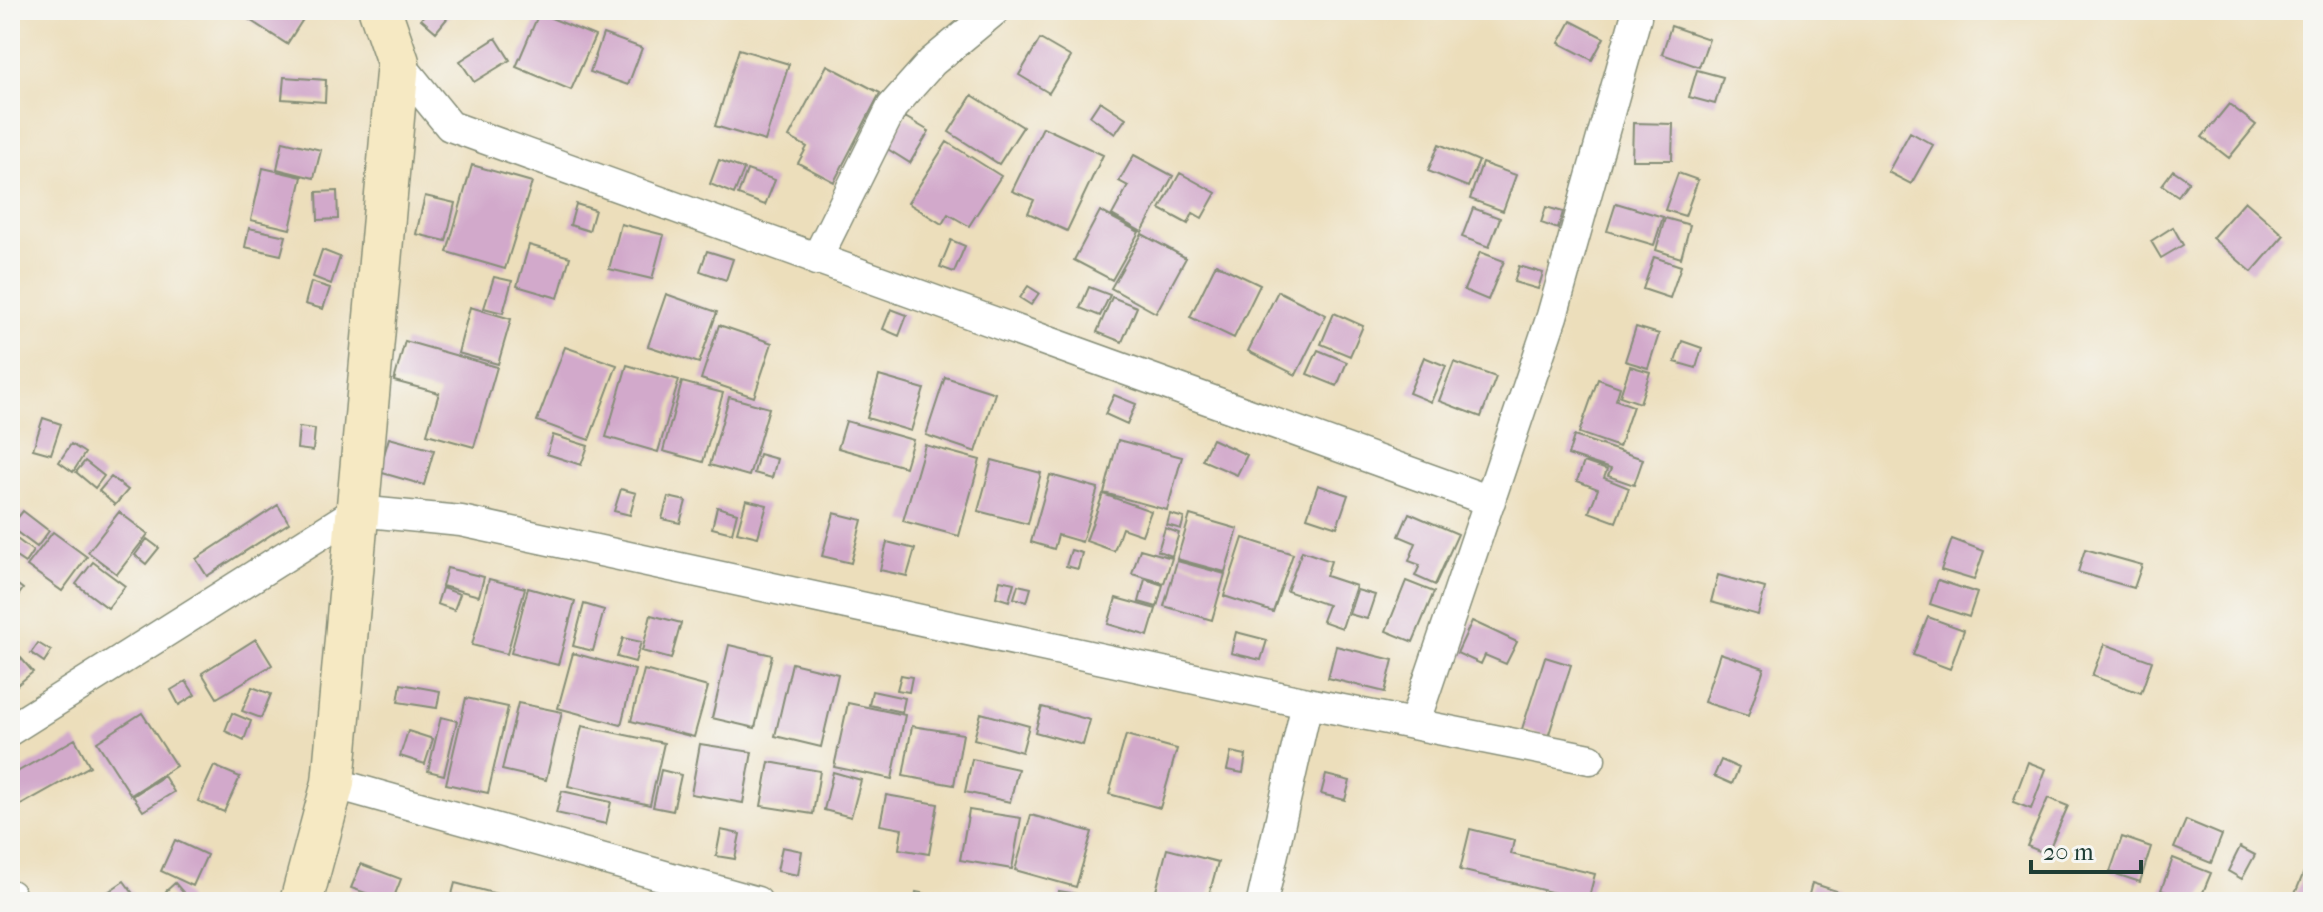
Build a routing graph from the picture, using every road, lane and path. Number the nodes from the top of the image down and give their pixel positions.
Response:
1 (380, 10) edge
2 (995, 10) edge
3 (1636, 17) dead end
4 (398, 62) junction
5 (816, 260) junction
6 (1490, 501) junction
7 (357, 511) junction
8 (1307, 703) junction
9 (1414, 724) junction
10 (10, 730) edge
11 (1590, 759) dead end
12 (333, 783) junction
13 (10, 895) edge
14 (750, 901) edge
15 (14, 902) edge
16 (301, 902) edge
17 (1262, 902) edge

1 - 4 street
2 - 5 street
3 - 6 street
4 - 5 street
4 - 7 street
5 - 6 street
6 - 9 street
7 - 8 street
7 - 10 street
7 - 12 street
8 - 9 street
8 - 17 street
9 - 11 street
12 - 14 street
12 - 16 street
13 - 15 street

